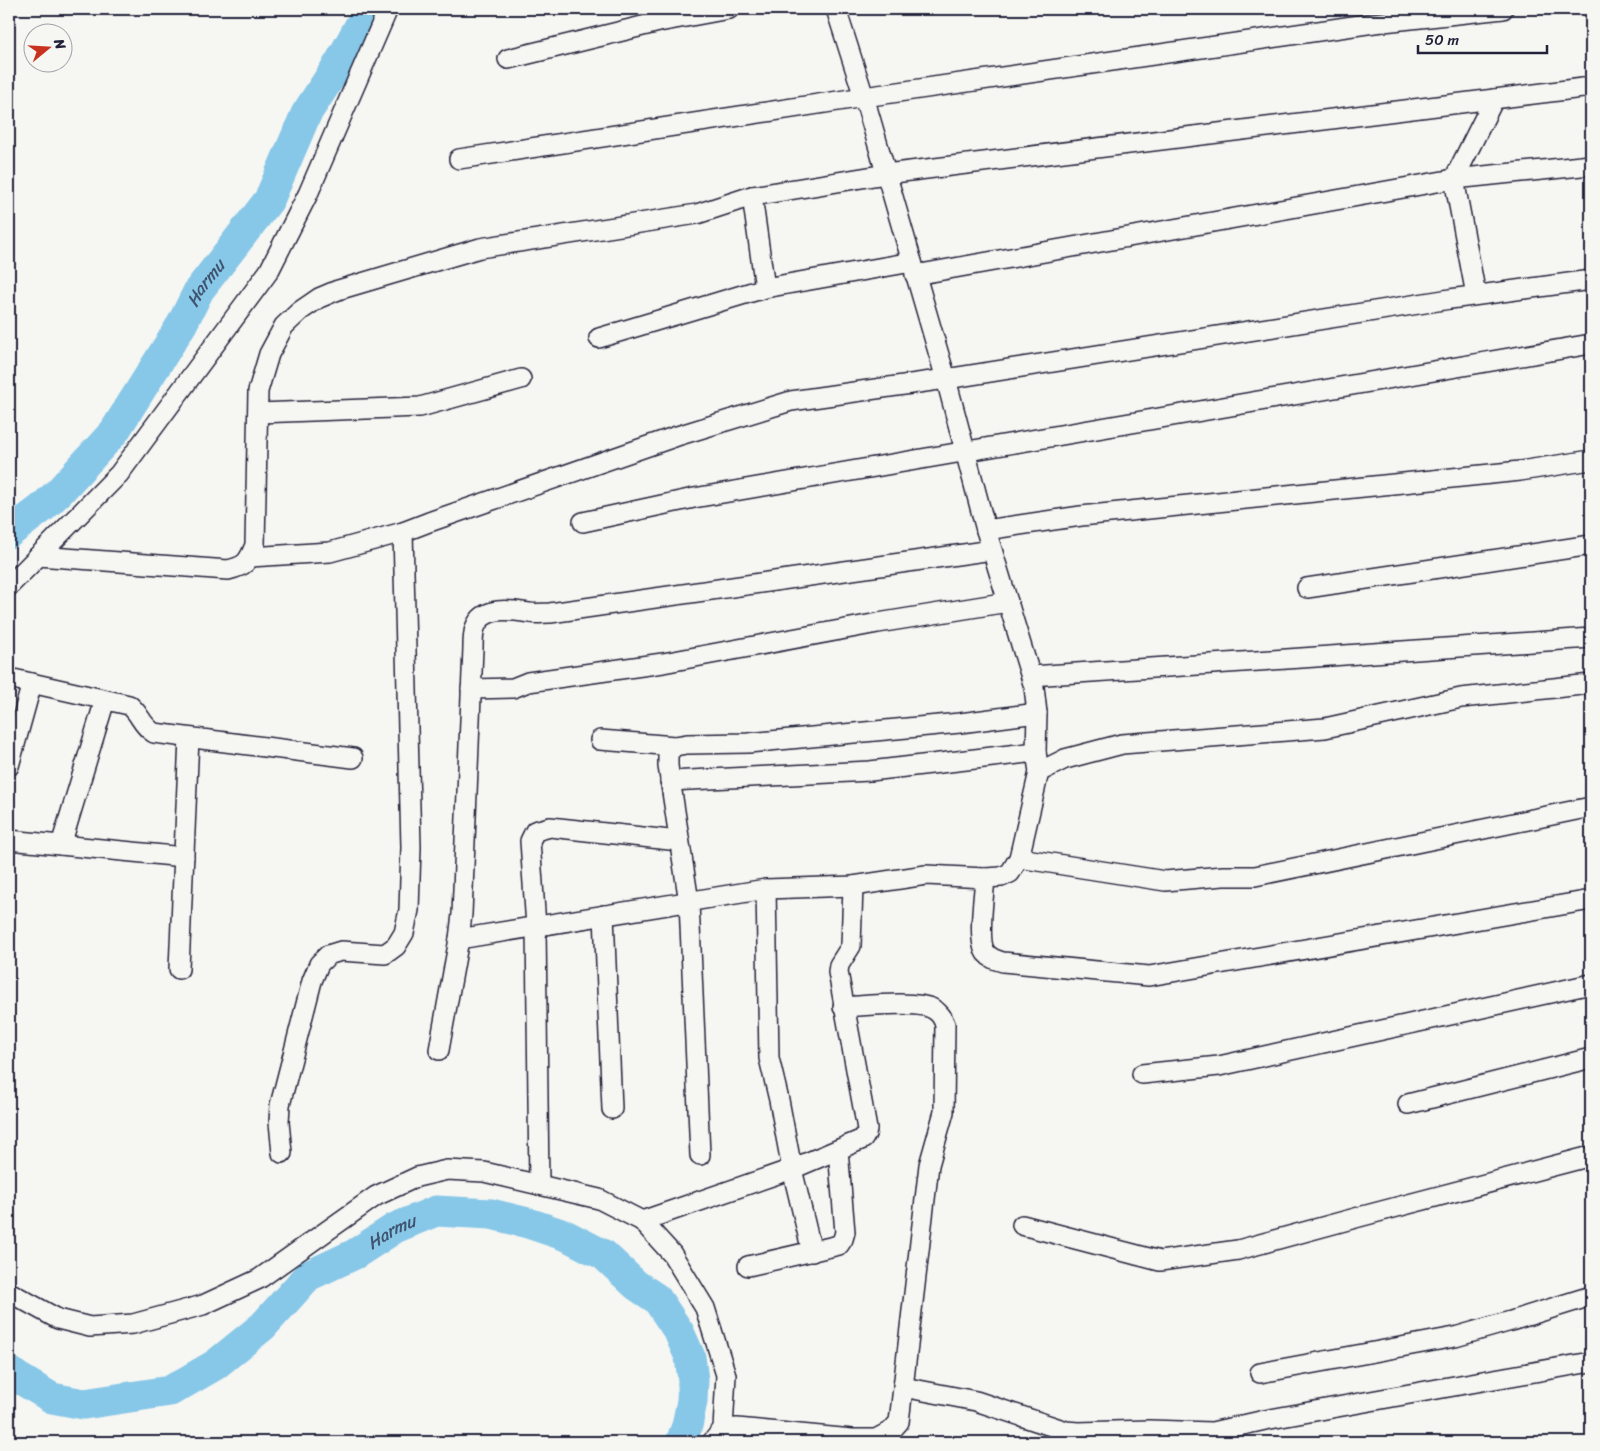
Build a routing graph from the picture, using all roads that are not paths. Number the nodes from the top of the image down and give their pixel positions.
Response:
1 (388, 9) edge
2 (729, 9) edge
3 (836, 9) edge
4 (1503, 9) edge
5 (1372, 16) edge
6 (508, 59) dead end
7 (1591, 87) edge
8 (864, 97) junction
9 (1494, 99) junction
10 (459, 159) dead end
11 (1591, 165) edge
12 (886, 174) junction
13 (1454, 179) junction
14 (752, 196) junction
15 (914, 268) junction
16 (1591, 280) edge
17 (766, 288) junction
18 (1476, 295) junction
19 (599, 338) dead end
20 (1591, 344) edge
21 (521, 379) dead end
22 (946, 379) junction
23 (258, 413) junction
24 (966, 452) junction
25 (1591, 460) edge
26 (583, 522) dead end
27 (986, 530) junction
28 (403, 532) junction
29 (1591, 545) edge
30 (992, 550) junction
31 (38, 556) junction
32 (250, 557) junction
33 (9, 586) edge
34 (1307, 588) dead end
35 (1008, 602) junction
36 (1591, 638) edge
37 (1031, 676) junction
38 (9, 678) edge
39 (32, 683) junction
40 (1591, 684) edge
41 (471, 688) junction
42 (105, 700) junction
43 (1037, 713) junction
44 (189, 738) junction
45 (600, 740) dead end
46 (675, 746) junction
47 (1036, 752) junction
48 (353, 758) dead end
49 (9, 766) edge
50 (1040, 772) junction
51 (670, 781) junction
52 (1591, 807) edge
53 (9, 840) edge
54 (679, 841) junction
55 (60, 845) junction
56 (184, 857) junction
57 (1019, 858) junction
58 (985, 878) junction
59 (853, 886) junction
60 (766, 889) junction
61 (1591, 900) edge
62 (689, 902) junction
63 (604, 916) junction
64 (536, 926) junction
65 (460, 939) junction
66 (179, 970) dead end
67 (1591, 984) edge
68 (843, 1007) junction
69 (438, 1050) dead end
70 (1591, 1058) edge
71 (1142, 1074) dead end
72 (1408, 1104) dead end
73 (612, 1109) dead end
74 (838, 1150) junction
75 (282, 1153) dead end
76 (700, 1155) dead end
77 (1591, 1156) edge
78 (792, 1169) junction
79 (539, 1185) junction
80 (642, 1221) junction
81 (1022, 1225) dead end
82 (812, 1252) junction
83 (748, 1266) dead end
84 (9, 1292) edge
85 (1591, 1296) edge
86 (1591, 1362) edge
87 (1260, 1373) dead end
88 (903, 1387) junction
89 (718, 1436) edge
90 (767, 1436) edge

1 - 31 street
2 - 6 street
3 - 8 street
4 - 5 street
5 - 8 street
7 - 9 street
8 - 10 street
8 - 12 street
9 - 12 street
9 - 13 street
11 - 13 street
12 - 14 street
12 - 15 street
13 - 15 street
13 - 18 street
14 - 17 street
14 - 23 street
15 - 17 street
15 - 22 street
16 - 18 street
17 - 19 street
18 - 22 street
20 - 24 street
21 - 23 street
22 - 24 street
22 - 28 street
23 - 32 street
24 - 26 street
24 - 27 street
25 - 27 street
27 - 30 street
28 - 32 street
28 - 75 street
29 - 34 street
30 - 35 street
30 - 41 street
31 - 32 street
31 - 33 street
35 - 37 street
35 - 41 street
36 - 37 street
37 - 43 street
38 - 39 street
39 - 42 street
39 - 49 street
40 - 50 street
41 - 65 street
42 - 44 street
42 - 55 street
43 - 46 street
43 - 47 street
44 - 48 street
44 - 56 street
45 - 46 street
46 - 51 street
47 - 50 street
47 - 51 street
50 - 57 street
51 - 54 street
52 - 57 street
53 - 55 street
54 - 62 street
54 - 64 street
55 - 56 street
56 - 66 street
57 - 58 street
58 - 59 street
58 - 61 street
59 - 60 street
59 - 68 street
60 - 62 street
60 - 78 street
62 - 63 street
62 - 76 street
63 - 64 street
63 - 73 street
64 - 65 street
64 - 79 street
65 - 69 street
67 - 71 street
68 - 74 street
68 - 88 street
70 - 72 street
74 - 78 street
74 - 82 street
77 - 81 street
78 - 80 street
78 - 82 street
79 - 80 street
79 - 84 street
80 - 89 street
82 - 83 street
85 - 87 street
86 - 88 street
88 - 90 street
89 - 90 street

